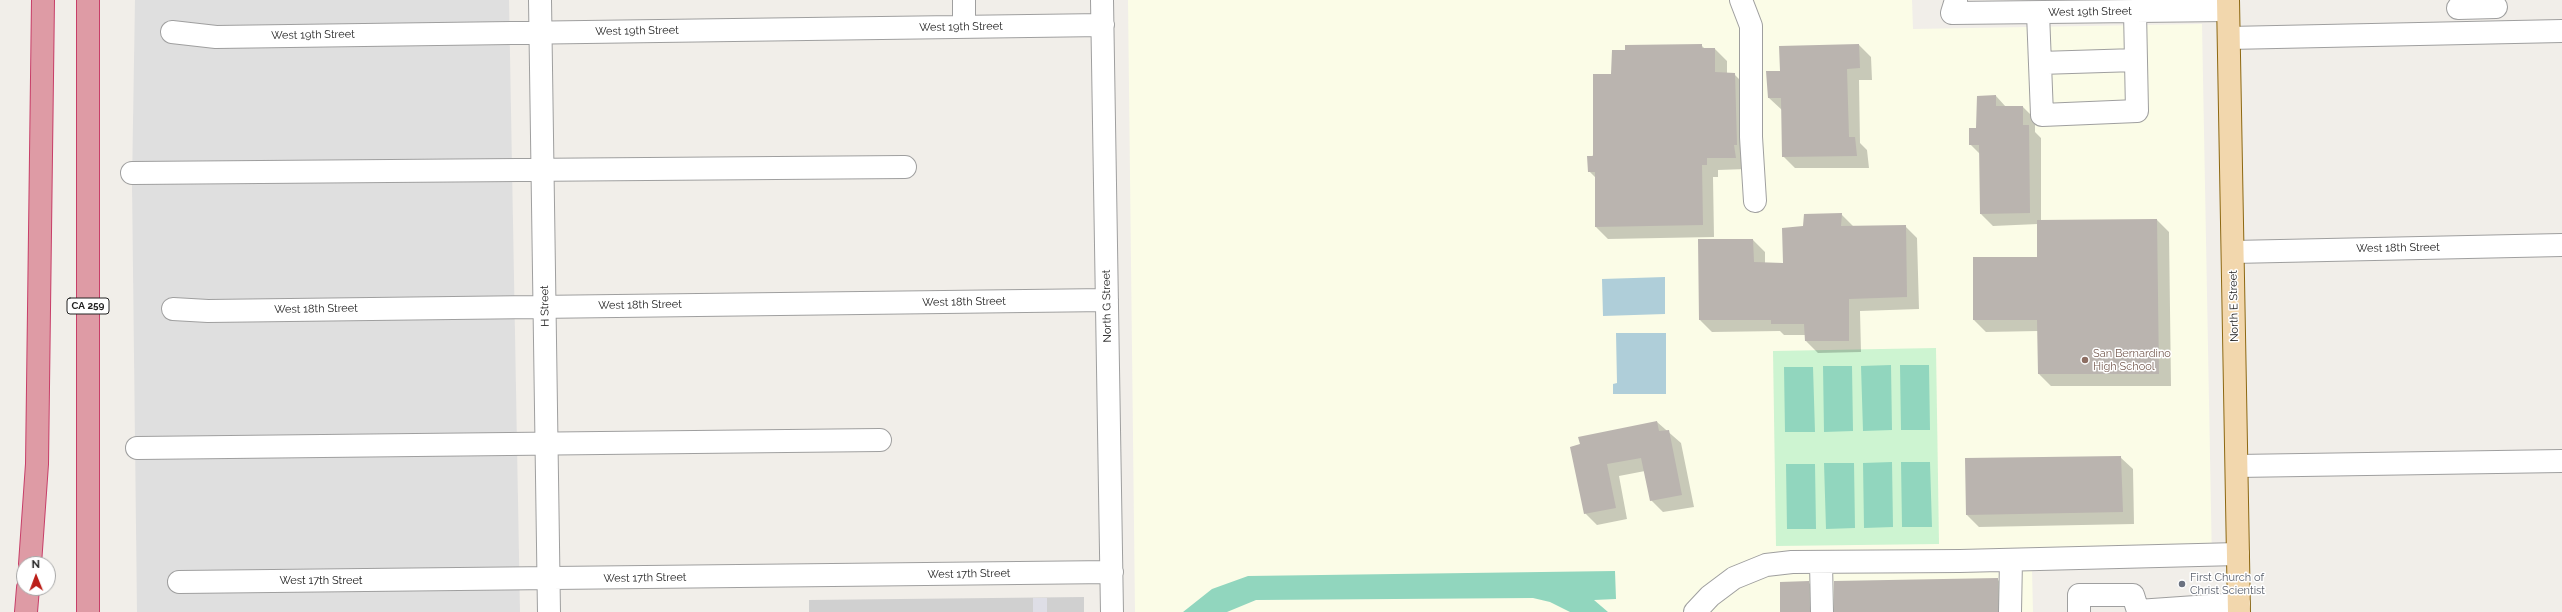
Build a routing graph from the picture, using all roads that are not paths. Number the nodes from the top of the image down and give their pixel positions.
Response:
1 (43, 0) edge
2 (88, 0) edge
3 (540, 0) edge
4 (964, 0) edge
5 (1102, 0) edge
6 (1741, 0) edge
7 (2458, 4) edge
8 (2496, 4) edge
9 (2228, 5) edge
10 (1954, 7) edge
11 (2050, 8) edge
12 (2135, 11) junction
13 (1103, 25) junction
14 (964, 27) junction
15 (2562, 31) edge
16 (172, 32) dead end
17 (541, 32) junction
18 (2497, 32) junction
19 (2458, 33) junction
20 (2229, 38) junction
21 (2136, 60) junction
22 (2040, 63) junction
23 (905, 167) dead end
24 (543, 170) junction
25 (132, 173) dead end
26 (1755, 201) dead end
27 (2562, 245) edge
28 (2233, 252) junction
29 (1107, 300) junction
30 (545, 306) junction
31 (172, 309) dead end
32 (880, 440) dead end
33 (546, 443) junction
34 (136, 448) dead end
35 (2562, 461) edge
36 (2237, 466) junction
37 (2238, 554) junction
38 (31, 556) edge
39 (2011, 560) junction
40 (1821, 562) junction
41 (1112, 572) junction
42 (549, 579) junction
43 (179, 582) dead end
44 (27, 596) edge
45 (2239, 608) edge
46 (2138, 611) edge
47 (26, 612) edge
48 (88, 612) edge
49 (549, 612) edge
50 (1112, 612) edge
51 (1695, 612) edge
52 (1822, 612) edge
53 (2010, 612) edge
54 (2079, 612) edge

1 - 38 highway
2 - 48 highway, CA 259
3 - 17 street, H Street
4 - 14 street
5 - 13 street, North G Street
6 - 26 street
7 - 8 street
7 - 19 street
8 - 18 street
9 - 12 street, West 19th Street
9 - 20 main road, North E Street
10 - 11 street, West 19th Street
11 - 12 street, West 19th Street
11 - 22 street
12 - 21 street
13 - 14 street, West 19th Street
13 - 29 street, North G Street
14 - 17 street, West 19th Street
15 - 18 street
16 - 17 street, West 19th Street
17 - 24 street, H Street
18 - 19 street
19 - 20 street
20 - 28 main road, North E Street
21 - 22 street
21 - 22 street
23 - 24 street
24 - 25 street
24 - 30 street, H Street
27 - 28 street, West 18th Street
28 - 36 main road, North E Street
29 - 30 street, West 18th Street
29 - 41 street, North G Street
30 - 31 street, West 18th Street
30 - 33 street, H Street
32 - 33 street
33 - 34 street
33 - 42 street, H Street
35 - 36 street
36 - 37 main road, North E Street
37 - 39 street
37 - 45 main road, North E Street
39 - 40 street
39 - 53 street
40 - 51 street
40 - 52 street
41 - 42 street, West 17th Street
41 - 50 street, North G Street
42 - 43 street, West 17th Street
42 - 49 street, H Street
44 - 47 highway
45 - 46 street
46 - 54 street

